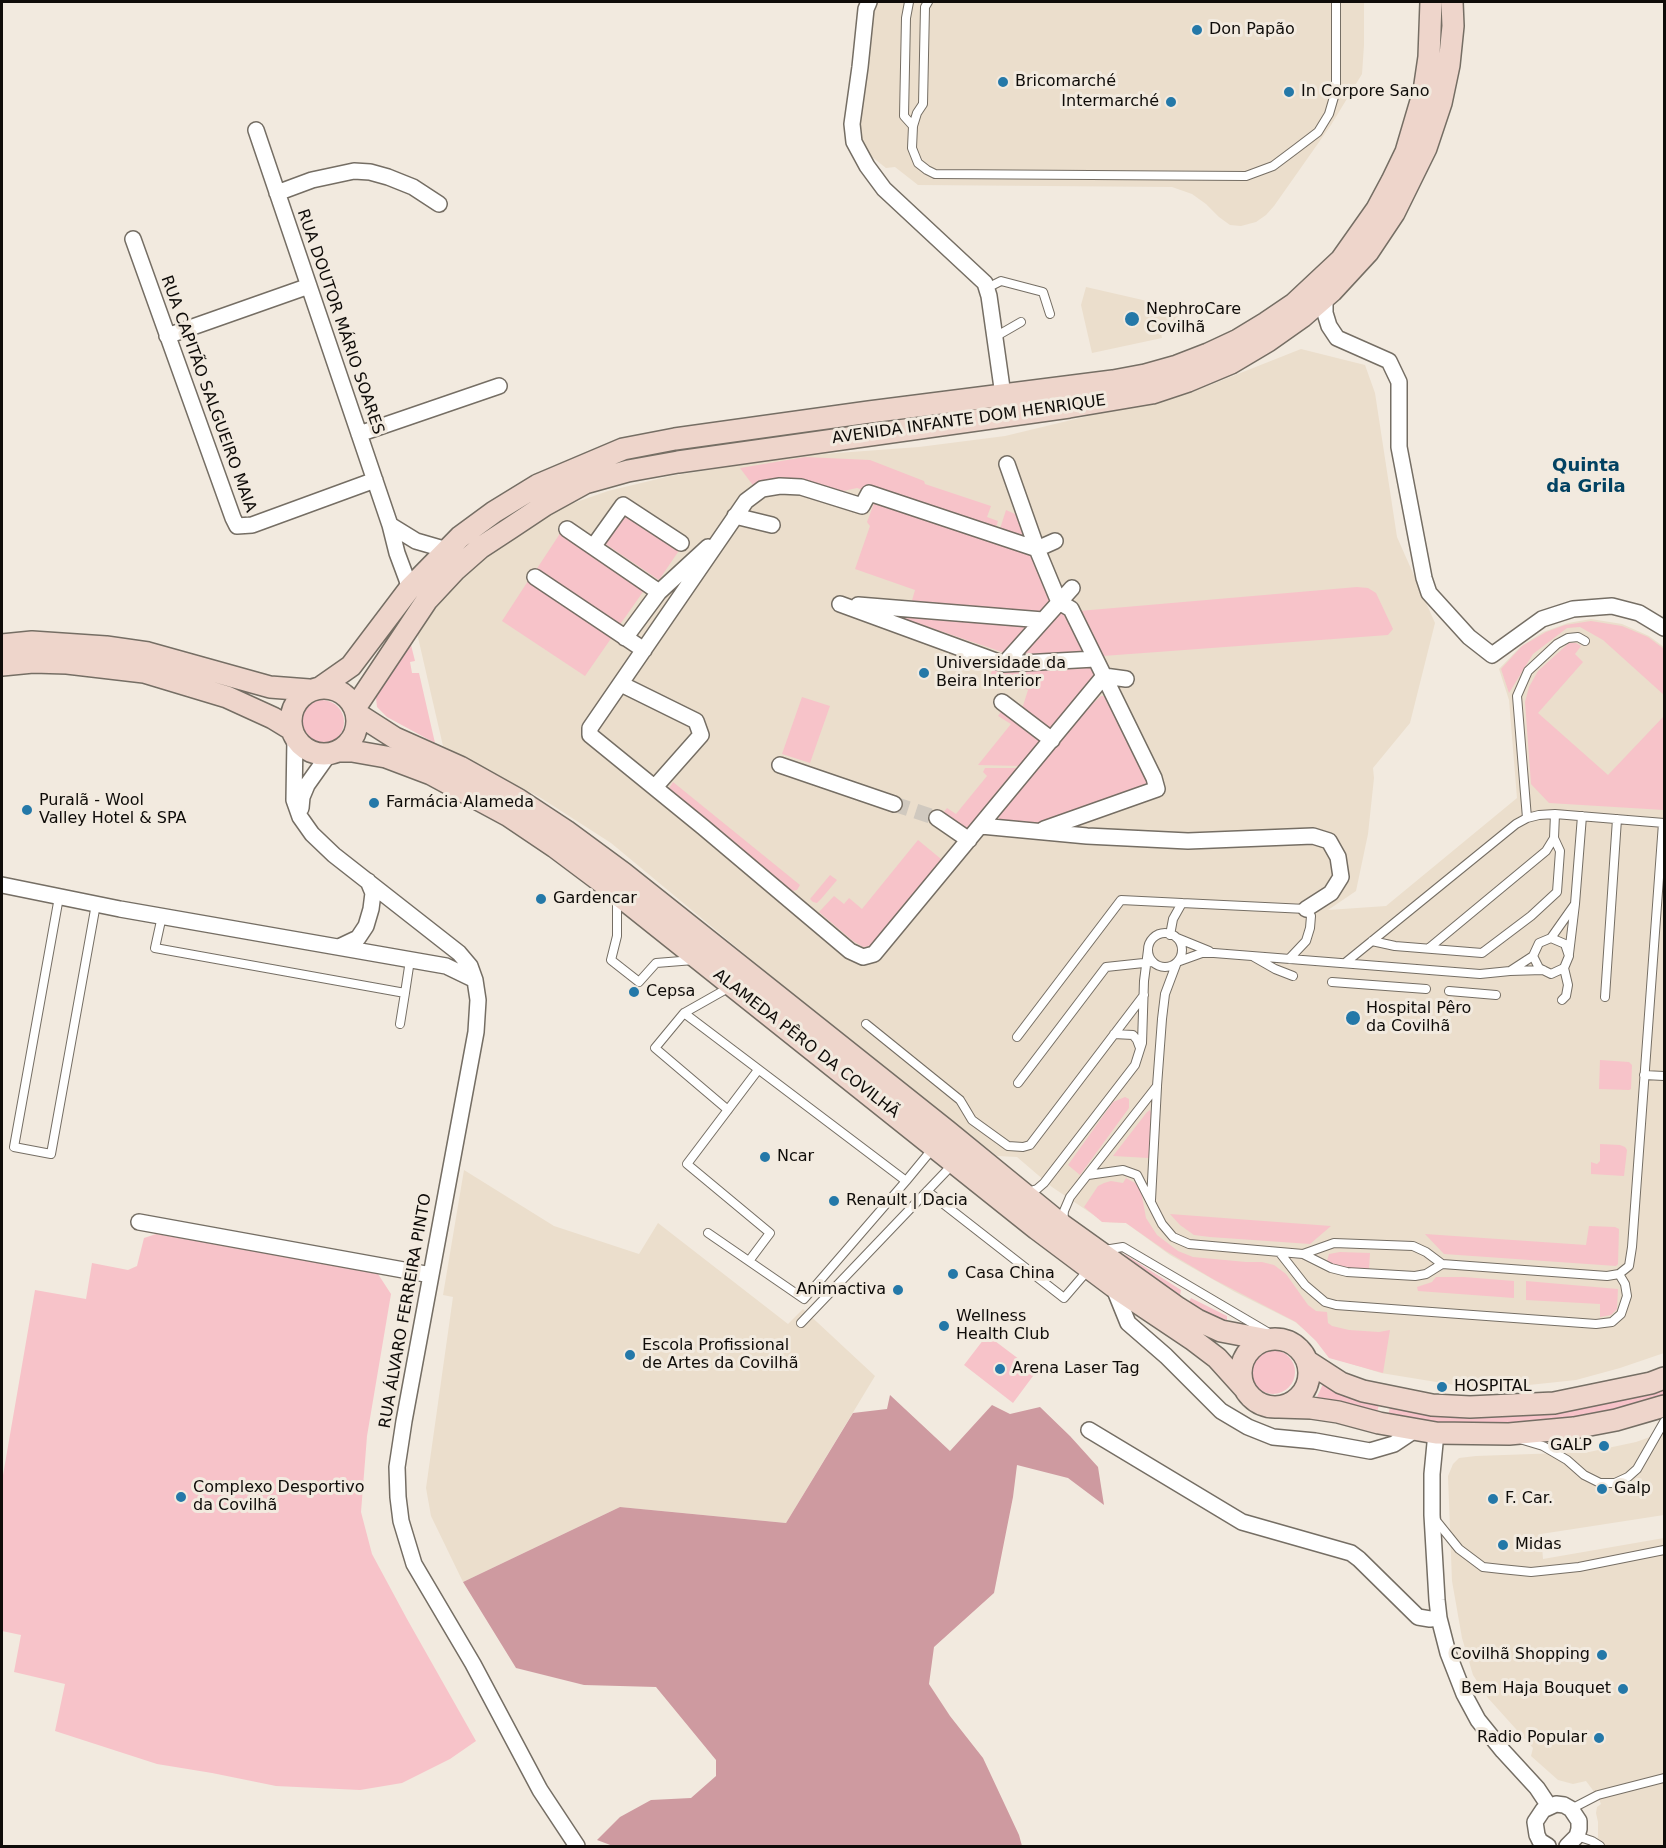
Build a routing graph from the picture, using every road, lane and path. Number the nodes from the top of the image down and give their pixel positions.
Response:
1 (869, 2) edge
2 (909, 2) edge
3 (928, 2) edge
4 (1336, 2) edge
5 (1431, 2) edge
6 (1452, 2) edge
7 (913, 126) junction
8 (256, 130) dead end
9 (277, 193) junction
10 (439, 204) dead end
11 (133, 239) dead end
12 (309, 286) junction
13 (987, 288) junction
14 (1325, 298) junction
15 (1050, 314) dead end
16 (1021, 322) dead end
17 (167, 336) junction
18 (995, 337) junction
19 (499, 386) dead end
20 (1003, 395) junction
21 (359, 434) junction
22 (1007, 464) dead end
23 (375, 480) junction
24 (735, 516) junction
25 (390, 525) junction
26 (772, 525) dead end
27 (567, 530) dead end
28 (725, 531) junction
29 (1054, 541) dead end
30 (681, 543) dead end
31 (593, 547) junction
32 (1037, 549) junction
33 (447, 550) junction
34 (535, 577) dead end
35 (410, 588) junction
36 (1072, 588) dead end
37 (659, 592) junction
38 (1059, 603) junction
39 (1043, 620) junction
40 (1665, 628) edge
41 (626, 638) junction
42 (1585, 641) dead end
43 (2, 645) edge
44 (644, 650) junction
45 (1095, 659) junction
46 (1004, 664) junction
47 (2, 665) edge
48 (1104, 676) junction
49 (1126, 679) dead end
50 (621, 684) junction
51 (315, 689) junction
52 (1002, 702) dead end
53 (356, 710) junction
54 (293, 733) junction
55 (1052, 740) junction
56 (333, 752) junction
57 (780, 765) dead end
58 (655, 787) junction
59 (894, 804) tunnel mouth
60 (1555, 814) junction
61 (1582, 816) junction
62 (300, 817) junction
63 (937, 818) tunnel mouth
64 (1527, 818) junction
65 (1617, 819) junction
66 (1664, 823) edge
67 (981, 826) junction
68 (1039, 831) junction
69 (1554, 838) junction
70 (969, 840) junction
71 (368, 881) junction
72 (1662, 881) edge
73 (2, 885) edge
74 (617, 894) junction
75 (59, 897) junction
76 (1182, 903) junction
77 (96, 904) junction
78 (1575, 904) junction
79 (1306, 909) junction
80 (162, 916) junction
81 (1174, 936) junction
82 (1551, 938) junction
83 (1372, 941) junction
84 (339, 947) junction
85 (1429, 948) junction
86 (1214, 953) junction
87 (1253, 956) junction
88 (1533, 956) junction
89 (1569, 956) junction
90 (1289, 959) junction
91 (410, 960) junction
92 (699, 960) junction
93 (1177, 962) junction
94 (1149, 963) junction
95 (1345, 963) junction
96 (1564, 968) junction
97 (1543, 970) junction
98 (1510, 971) junction
99 (1293, 976) dead end
100 (475, 980) junction
101 (1332, 982) dead end
102 (732, 986) junction
103 (1426, 989) dead end
104 (1449, 991) dead end
105 (405, 993) junction
106 (1144, 995) junction
107 (1496, 995) dead end
108 (1605, 997) dead end
109 (1562, 1000) dead end
110 (684, 1013) junction
111 (400, 1024) dead end
112 (866, 1024) dead end
113 (1114, 1034) junction
114 (1017, 1037) dead end
115 (1140, 1049) junction
116 (758, 1070) junction
117 (1644, 1075) junction
118 (1665, 1076) edge
119 (1018, 1083) dead end
120 (1157, 1086) junction
121 (728, 1110) junction
122 (935, 1146) junction
123 (955, 1162) junction
124 (1088, 1175) junction
125 (906, 1181) junction
126 (927, 1191) junction
127 (1021, 1192) junction
128 (1151, 1205) junction
129 (139, 1222) dead end
130 (1062, 1225) junction
131 (708, 1233) dead end
132 (1327, 1245) junction
133 (1280, 1252) junction
134 (1426, 1252) junction
135 (1303, 1254) junction
136 (1094, 1260) junction
137 (749, 1261) junction
138 (1323, 1264) junction
139 (1442, 1264) junction
140 (1427, 1273) junction
141 (431, 1275) junction
142 (1619, 1275) junction
143 (1113, 1286) junction
144 (801, 1323) dead end
145 (1273, 1340) junction
146 (1307, 1361) junction
147 (1665, 1378) edge
148 (1245, 1389) junction
149 (1665, 1406) edge
150 (1278, 1407) junction
151 (1665, 1422) edge
152 (1089, 1431) dead end
153 (1415, 1431) junction
154 (1436, 1433) junction
155 (1501, 1434) junction
156 (1432, 1515) junction
157 (1665, 1550) edge
158 (1439, 1618) junction
159 (1665, 1778) edge
160 (1549, 1806) junction
161 (1571, 1809) junction
162 (1572, 1841) edge
163 (577, 1846) edge
164 (1548, 1846) edge
165 (1600, 1846) edge

1 - 13 street
2 - 7 lane
3 - 7 lane
4 - 7 lane
5 - 20 main road, AVENIDA INFANTE DOM HENRIQUE
6 - 14 main road, AVENIDA INFANTE DOM HENRIQUE
8 - 9 street, RUA DOUTOR MÁRIO SOARES
9 - 10 street
9 - 12 street, RUA DOUTOR MÁRIO SOARES
11 - 17 street, RUA CAPITÃO SALGUEIRO MAIA
12 - 17 street
12 - 21 street, RUA DOUTOR MÁRIO SOARES
13 - 15 lane
13 - 18 street
14 - 40 street
14 - 53 main road, AVENIDA INFANTE DOM HENRIQUE
16 - 18 lane
17 - 23 street, RUA CAPITÃO SALGUEIRO MAIA
18 - 20 street
19 - 21 street
20 - 33 main road, AVENIDA INFANTE DOM HENRIQUE
21 - 23 street, RUA DOUTOR MÁRIO SOARES
22 - 32 street
23 - 25 street, RUA DOUTOR MÁRIO SOARES
24 - 26 street
24 - 28 street
24 - 32 street
25 - 33 street
25 - 35 street, RUA DOUTOR MÁRIO SOARES
27 - 31 street
28 - 37 street
28 - 44 street
29 - 32 street
30 - 31 street
31 - 37 street
32 - 38 street
33 - 35 main road, AVENIDA INFANTE DOM HENRIQUE
34 - 41 street
35 - 51 main road, AVENIDA INFANTE DOM HENRIQUE
36 - 38 street
37 - 41 street
38 - 39 street
38 - 45 street
39 - 46 street
39 - 46 street
41 - 44 street
42 - 64 lane
43 - 51 main road
44 - 50 street
45 - 46 street
45 - 48 street
47 - 54 main road
48 - 49 street
48 - 55 street
48 - 68 street
50 - 58 street
50 - 58 street
51 - 53 main road
51 - 54 main road
52 - 55 street
53 - 56 main road
53 - 127 main road, ALAMEDA PÊRO DA COVILHÃ
54 - 56 main road
54 - 62 street, RUA ÁLVARO FERREIRA PINTO
55 - 67 street
56 - 62 street
56 - 74 main road, ALAMEDA PÊRO DA COVILHÃ
57 - 59 street
58 - 70 street
60 - 61 lane
60 - 64 lane
60 - 69 lane
61 - 65 lane
61 - 78 lane
62 - 71 street, RUA ÁLVARO FERREIRA PINTO
63 - 70 street
64 - 83 lane
65 - 66 lane
65 - 108 lane
66 - 72 lane
67 - 68 street
67 - 70 street
68 - 79 street
69 - 85 lane
69 - 85 lane
71 - 84 street
71 - 100 street, RUA ÁLVARO FERREIRA PINTO
72 - 117 lane
73 - 75 street
74 - 92 main road, ALAMEDA PÊRO DA COVILHÃ
74 - 92 lane
75 - 77 street
75 - 77 lane
76 - 79 lane
76 - 81 lane
76 - 114 lane
77 - 80 street
78 - 82 lane
78 - 89 lane
79 - 90 lane
80 - 84 street
80 - 105 lane
81 - 86 lane
81 - 93 lane
81 - 94 lane
82 - 88 lane
82 - 89 lane
83 - 85 lane
83 - 95 lane
84 - 91 street
86 - 87 lane
86 - 93 lane
87 - 90 lane
87 - 99 lane
88 - 97 lane
88 - 98 lane
89 - 96 lane
90 - 95 lane
91 - 100 street
91 - 105 lane
92 - 102 main road, ALAMEDA PÊRO DA COVILHÃ
93 - 94 lane
93 - 120 lane
94 - 106 lane
94 - 119 lane
95 - 98 lane
96 - 97 lane
96 - 109 lane
97 - 98 lane
100 - 141 street, RUA ÁLVARO FERREIRA PINTO
101 - 103 lane
102 - 110 lane
102 - 122 main road, ALAMEDA PÊRO DA COVILHÃ
104 - 107 lane
105 - 111 lane
106 - 113 lane
106 - 115 lane
110 - 116 lane
110 - 121 lane
112 - 113 lane
113 - 115 lane
115 - 127 lane
116 - 121 lane
116 - 125 lane
117 - 118 lane
117 - 142 lane
120 - 124 lane
120 - 128 lane
121 - 137 lane
122 - 123 main road, ALAMEDA PÊRO DA COVILHÃ
122 - 125 lane
123 - 126 lane
123 - 136 main road, ALAMEDA PÊRO DA COVILHÃ
124 - 128 lane
124 - 130 lane
125 - 137 lane
126 - 136 lane
126 - 144 lane
127 - 130 main road, ALAMEDA PÊRO DA COVILHÃ
128 - 133 lane
129 - 141 street
130 - 136 main road, ALAMEDA PÊRO DA COVILHÃ
131 - 137 lane
132 - 134 lane
132 - 135 lane
132 - 138 lane
133 - 135 lane
133 - 142 lane
134 - 139 lane
134 - 140 lane
135 - 138 lane
136 - 143 main road, ALAMEDA PÊRO DA COVILHÃ
136 - 145 main road, ALAMEDA PÊRO DA COVILHÃ
138 - 140 lane
139 - 140 lane
139 - 142 lane
141 - 163 street, RUA ÁLVARO FERREIRA PINTO
143 - 148 main road, ALAMEDA PÊRO DA COVILHÃ
143 - 153 street
145 - 146 main road, ALAMEDA PÊRO DA COVILHÃ
145 - 148 main road
146 - 147 main road, ALAMEDA PÊRO DA COVILHÃ
146 - 150 main road
148 - 150 main road, ALAMEDA PÊRO DA COVILHÃ
149 - 155 main road, ALAMEDA PÊRO DA COVILHÃ
150 - 153 main road, ALAMEDA PÊRO DA COVILHÃ
151 - 155 lane
152 - 158 street
153 - 154 main road, ALAMEDA PÊRO DA COVILHÃ
154 - 155 main road, ALAMEDA PÊRO DA COVILHÃ
154 - 156 street
156 - 157 lane
156 - 158 street
158 - 160 street
159 - 161 lane
160 - 161 street
160 - 164 street
161 - 162 street
162 - 165 lane

